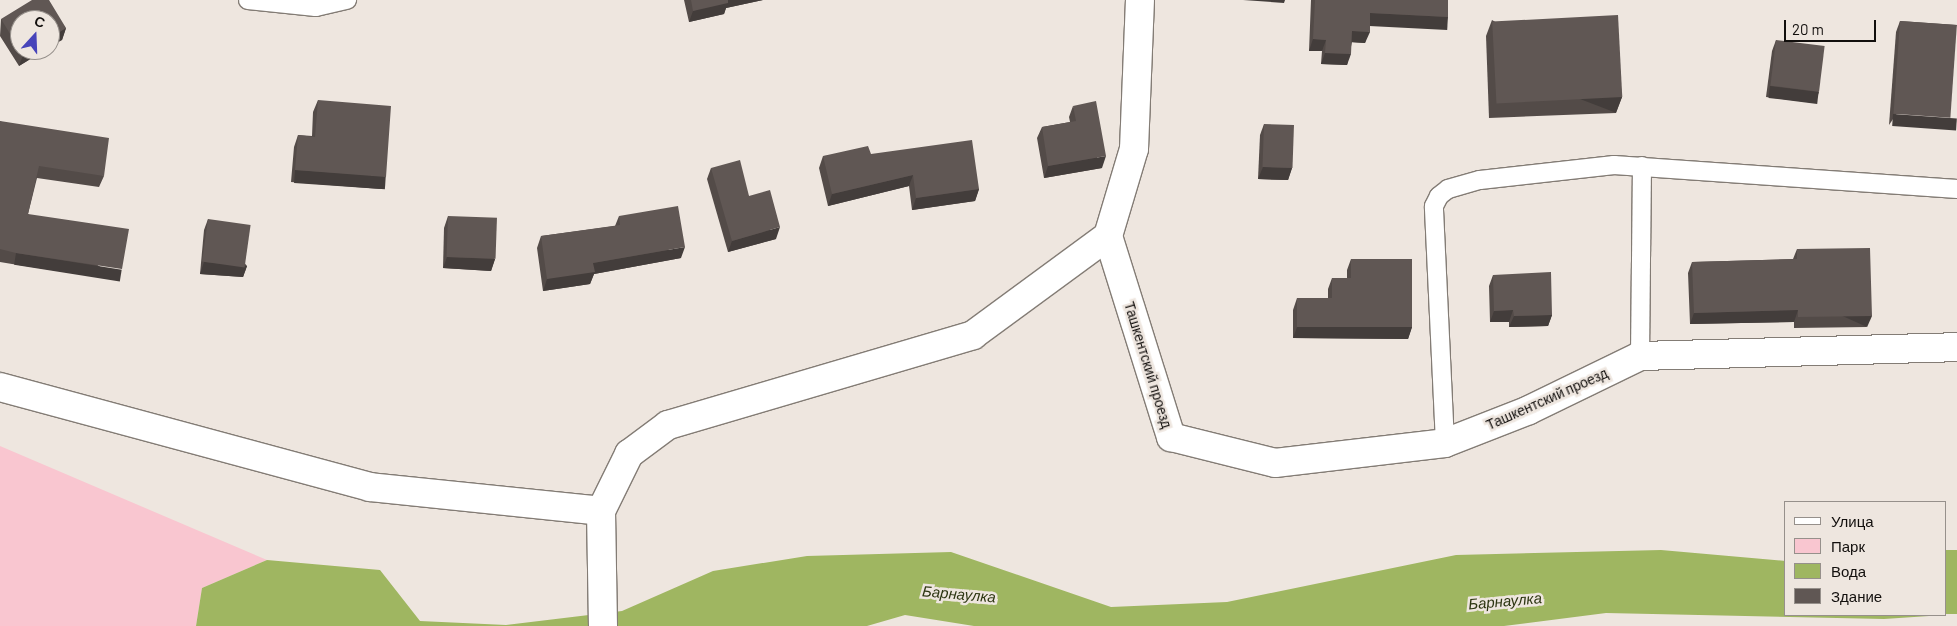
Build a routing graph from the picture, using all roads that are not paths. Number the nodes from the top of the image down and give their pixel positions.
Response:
1 (248, 0) edge
2 (347, 0) edge
3 (1140, 0) edge
4 (1642, 166) junction
5 (1957, 189) edge
6 (1108, 236) junction
7 (1957, 347) edge
8 (1640, 356) junction
9 (0, 387) edge
10 (1445, 443) junction
11 (601, 510) junction
12 (603, 626) edge

1 - 2 lane
3 - 6 street
4 - 5 lane
4 - 8 lane
4 - 10 lane
6 - 10 street, Ташкентский проезд
6 - 11 street
7 - 8 street, Ташкентский проезд
8 - 10 street, Ташкентский проезд
9 - 11 street
11 - 12 street

